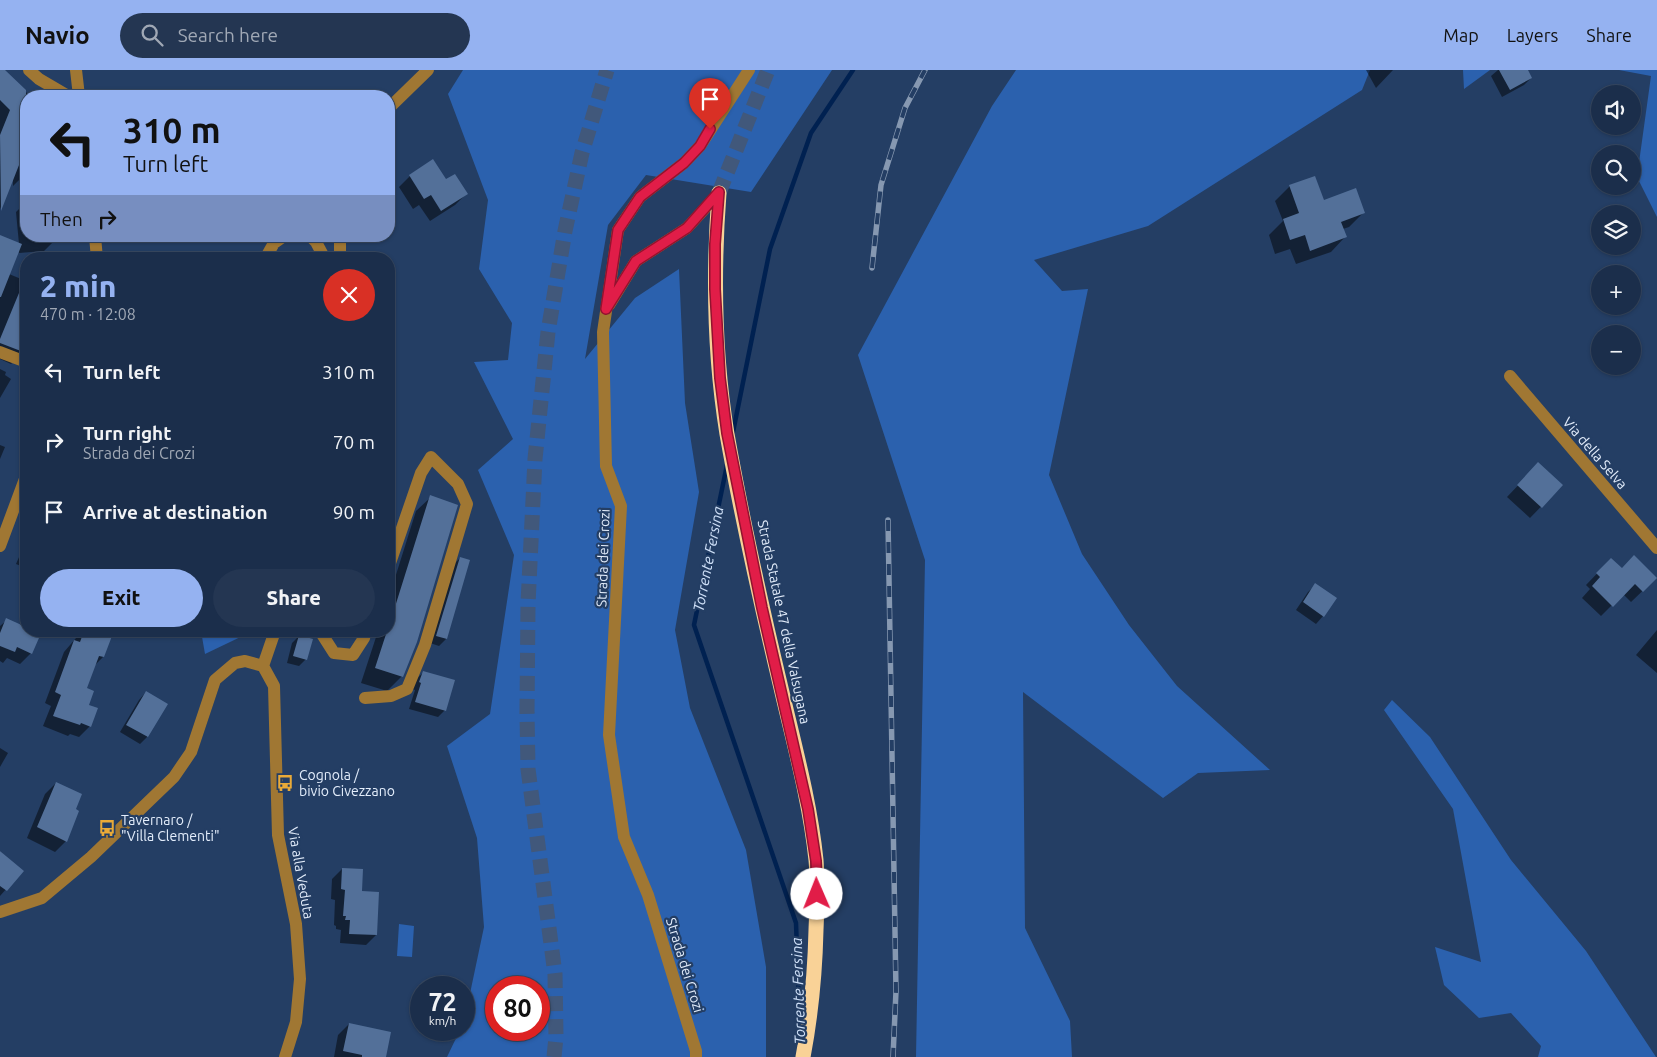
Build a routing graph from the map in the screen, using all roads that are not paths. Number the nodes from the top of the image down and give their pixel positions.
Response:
1 (29, 70) edge
2 (76, 70) edge
3 (428, 70) edge
4 (749, 70) edge
5 (58, 90) edge
6 (78, 90) edge
7 (395, 102) edge
8 (719, 192) joint
9 (606, 309) junction
10 (0, 352) edge
11 (20, 360) edge
12 (1510, 376) dead end
13 (20, 492) edge
14 (0, 546) edge
15 (1657, 548) edge
16 (395, 549) edge
17 (274, 637) edge
18 (324, 637) edge
19 (364, 637) edge
20 (263, 666) junction
21 (364, 698) dead end
22 (0, 912) edge
23 (285, 1057) edge
24 (696, 1057) edge
25 (803, 1057) edge

1 - 5 street
2 - 6 street
3 - 7 street
4 - 9 street, Strada dei Crozi
8 - 9 street
8 - 25 highway, Strada Statale 47 della Valsugana
9 - 24 street, Strada dei Crozi
10 - 11 street
12 - 15 street, Via della Selva
13 - 14 street
16 - 21 street
17 - 20 street
18 - 19 street
20 - 22 street
20 - 23 street, Via alla Veduta

